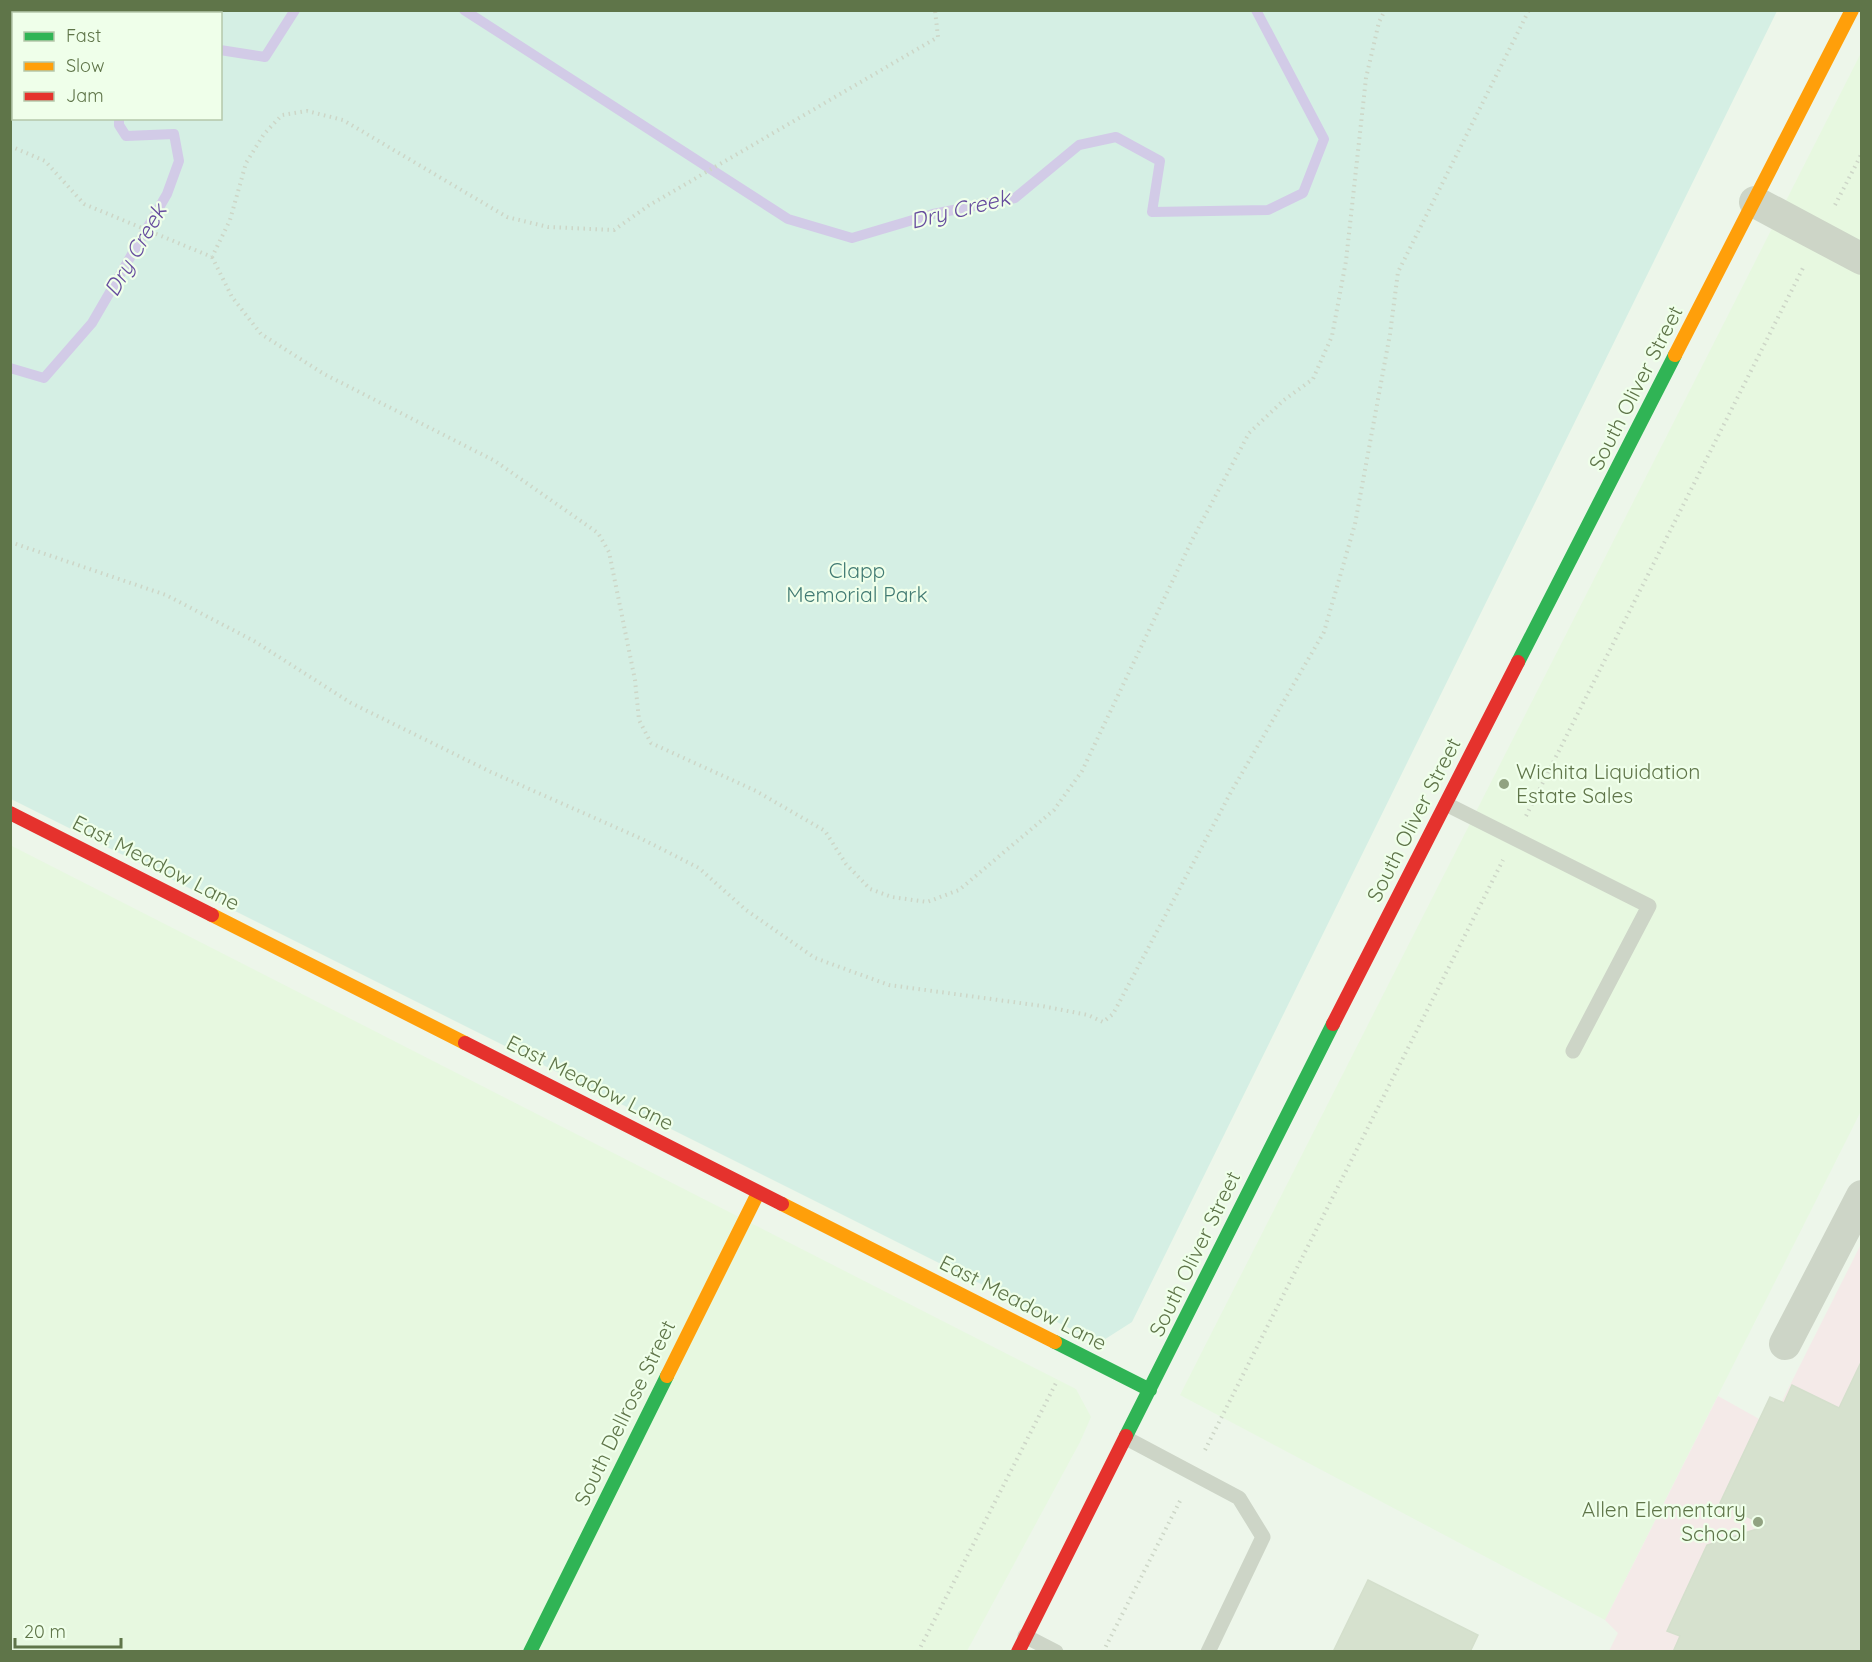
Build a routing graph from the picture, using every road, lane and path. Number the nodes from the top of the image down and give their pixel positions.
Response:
1 (935, 10) edge
2 (1385, 10) edge
3 (1529, 10) edge
4 (1852, 10) edge
5 (10, 146) edge
6 (1862, 153) edge
7 (1755, 202) junction
8 (1819, 236) junction
9 (212, 257) junction
10 (1862, 258) edge
11 (10, 542) edge
12 (1446, 804) junction
13 (10, 813) edge
14 (1514, 838) junction
15 (1573, 1051) dead end
16 (758, 1193) junction
17 (1862, 1196) edge
18 (1785, 1344) dead end
19 (1060, 1375) dead end
20 (1150, 1390) junction
21 (1126, 1438) junction
22 (1194, 1473) junction
23 (1025, 1636) junction
24 (531, 1652) edge
25 (918, 1652) edge
26 (1018, 1652) edge
27 (1056, 1652) edge
28 (1102, 1652) edge
29 (1208, 1652) edge

1 - 9 path
2 - 9 path
3 - 11 path
4 - 7 main road, South Oliver Street
5 - 9 path
6 - 8 path
7 - 8 street
7 - 12 main road, South Oliver Street
8 - 10 street
8 - 14 path
12 - 14 lane
12 - 20 main road, South Oliver Street
13 - 16 main road, East Meadow Lane
14 - 15 lane
14 - 22 path
16 - 20 main road, East Meadow Lane
16 - 24 main road, South Dellrose Street
17 - 18 street
19 - 25 path
20 - 21 main road, South Oliver Street
21 - 22 lane
21 - 23 main road, South Oliver Street
22 - 28 path
22 - 29 lane
23 - 26 main road, South Oliver Street
23 - 27 lane

